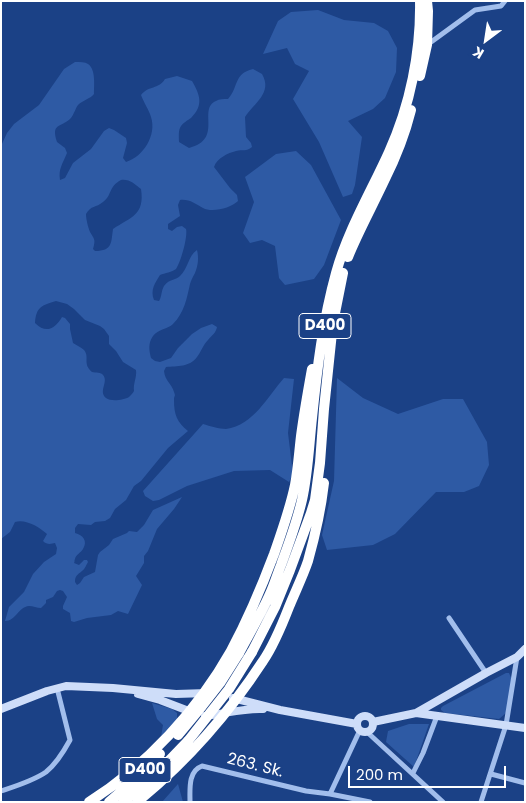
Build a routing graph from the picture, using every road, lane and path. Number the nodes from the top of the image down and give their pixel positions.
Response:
1 (420, 1) edge
2 (427, 1) edge
3 (505, 1) edge
4 (427, 45) junction
5 (323, 337) junction
6 (328, 372) junction
7 (449, 618) dead end
8 (525, 649) edge
9 (517, 657) junction
10 (486, 673) junction
11 (58, 688) junction
12 (113, 688) junction
13 (204, 693) junction
14 (236, 699) junction
15 (1, 709) edge
16 (280, 710) junction
17 (190, 711) junction
18 (416, 713) junction
19 (224, 714) junction
20 (437, 716) junction
21 (373, 722) junction
22 (506, 725) junction
23 (362, 728) junction
24 (525, 728) edge
25 (413, 773) junction
26 (491, 774) junction
27 (525, 784) edge
28 (1, 791) edge
29 (330, 794) junction
30 (89, 802) edge
31 (109, 802) edge
32 (123, 802) edge
33 (137, 802) edge
34 (190, 802) edge
35 (370, 802) edge
36 (443, 802) edge
37 (481, 802) edge

1 - 5 highway, D400
2 - 4 highway, D400
3 - 4 street
4 - 6 highway, D400
5 - 13 highway, D400
5 - 31 highway, D400, bridge
6 - 14 highway
6 - 32 highway, D400, bridge
7 - 10 street
8 - 9 street
9 - 10 street
9 - 22 street
10 - 18 street
11 - 12 street
11 - 15 street
11 - 28 street
12 - 13 street
12 - 17 street
13 - 14 street
13 - 17 highway, D400
14 - 16 street
14 - 19 highway
16 - 19 street
16 - 23 street
17 - 19 street
17 - 30 highway, D400
18 - 20 street
18 - 21 street
19 - 33 highway
20 - 22 street
20 - 25 street
21 - 23 street
21 - 23 street
22 - 24 street
22 - 26 street
23 - 25 street
23 - 29 street
25 - 36 street
26 - 27 street
26 - 37 street
29 - 34 street, 263. Sk.
29 - 35 street

